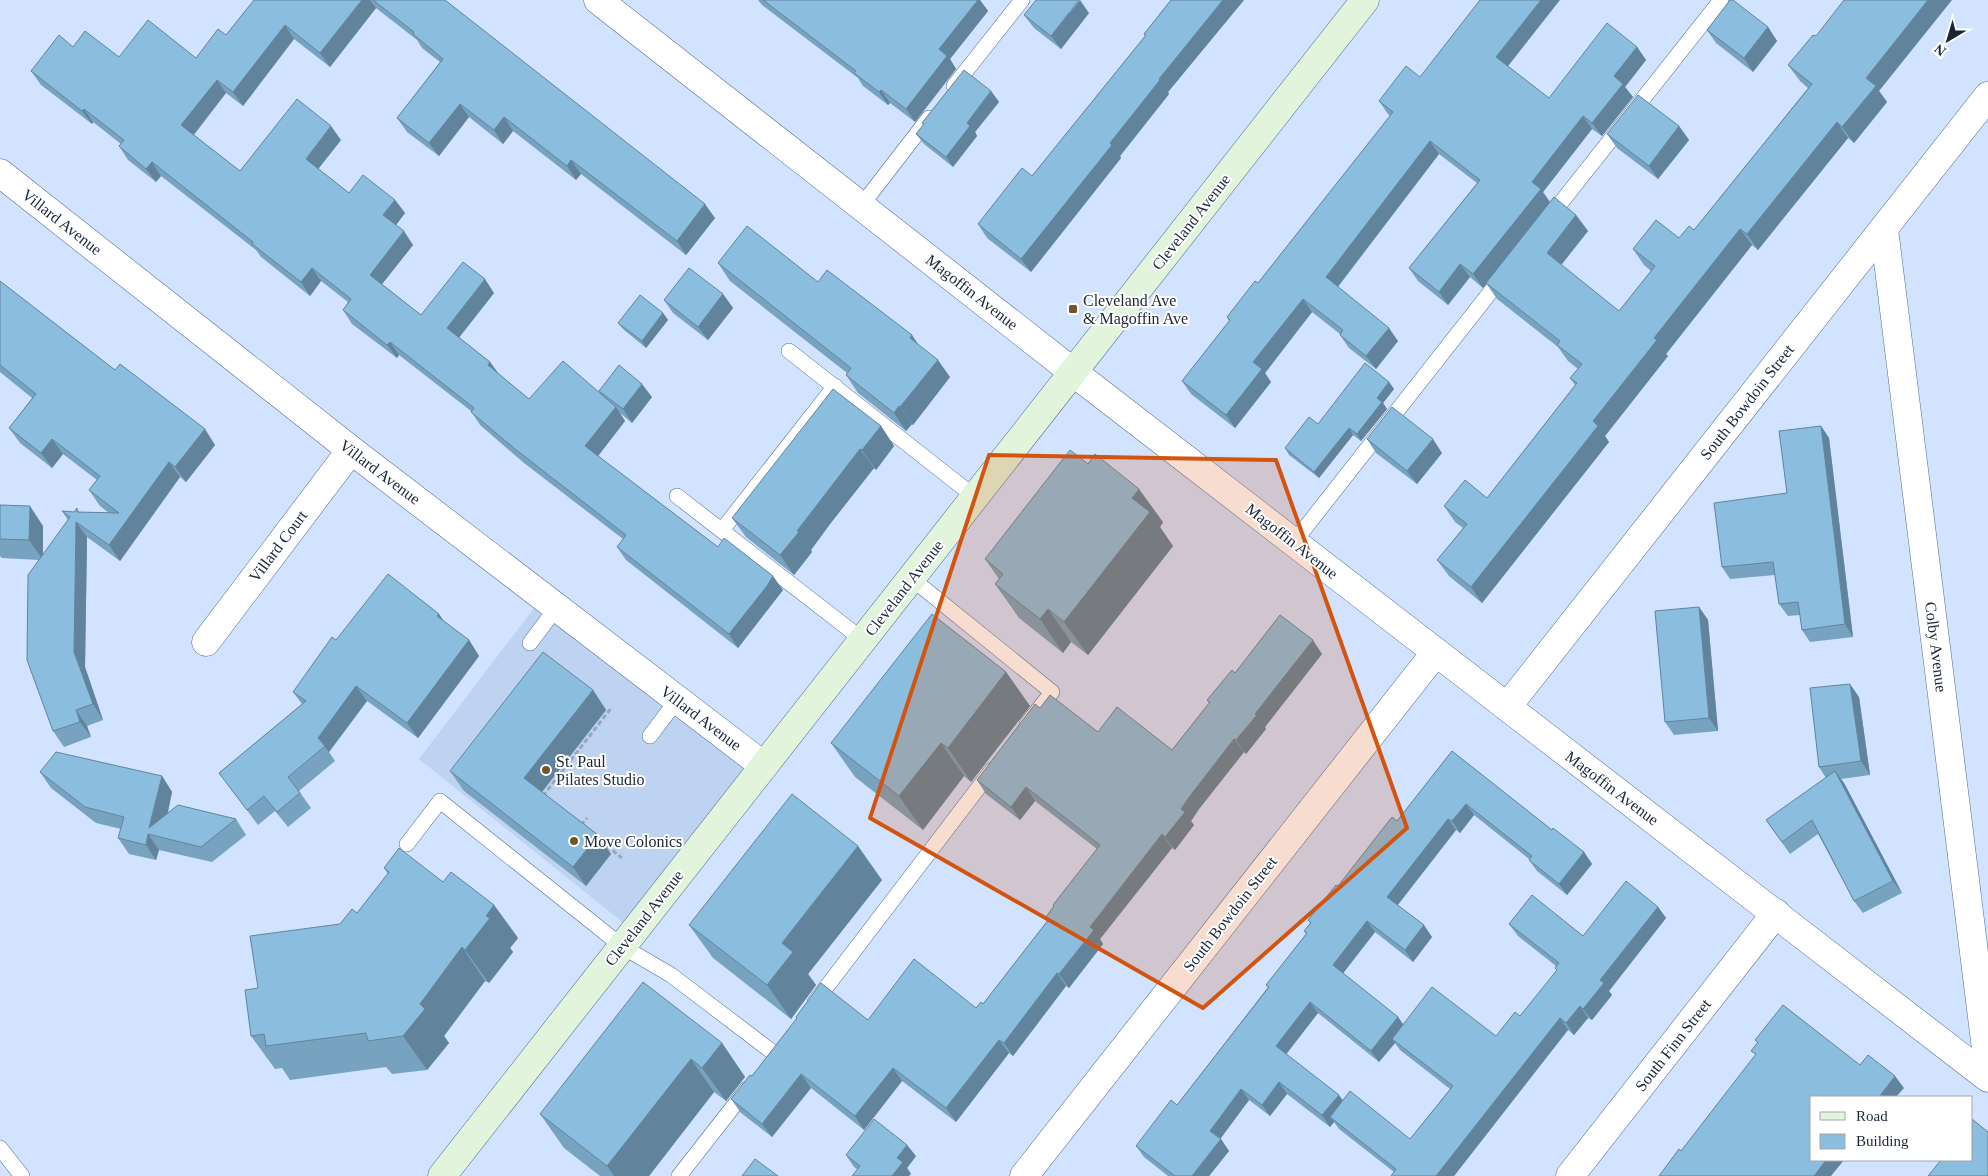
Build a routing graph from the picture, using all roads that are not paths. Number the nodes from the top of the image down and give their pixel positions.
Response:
1 (598, 0) edge
2 (1365, 0) edge
3 (1720, 0) edge
4 (1018, 1) edge
5 (948, 95) edge
6 (1988, 96) edge
7 (936, 110) edge
8 (0, 173) edge
9 (861, 206) junction
10 (1884, 229) junction
11 (1538, 232) edge
12 (1513, 264) edge
13 (789, 350) dead end
14 (1073, 372) junction
15 (835, 386) junction
16 (350, 450) junction
17 (677, 496) dead end
18 (975, 496) junction
19 (722, 530) junction
20 (1294, 542) junction
21 (911, 578) junction
22 (557, 607) junction
23 (863, 640) junction
24 (206, 642) dead end
25 (530, 643) dead end
26 (1436, 652) junction
27 (678, 700) junction
28 (1507, 707) junction
29 (650, 736) dead end
30 (1017, 738) edge
31 (1000, 760) edge
32 (764, 766) junction
33 (407, 844) dead end
34 (1776, 913) junction
35 (623, 946) junction
36 (807, 1012) edge
37 (776, 1053) edge
38 (1988, 1065) edge
39 (757, 1077) edge
40 (1988, 1078) edge
41 (0, 1148) edge
42 (22, 1176) edge
43 (442, 1176) edge
44 (679, 1176) edge
45 (1024, 1176) edge
46 (1570, 1176) edge

1 - 9 street, Magoffin Avenue
2 - 14 street, Cleveland Avenue
3 - 11 lane
4 - 5 lane
6 - 10 street, South Bowdoin Street
7 - 9 lane
8 - 16 street, Villard Avenue
9 - 14 street, Magoffin Avenue
10 - 28 street, South Bowdoin Street
10 - 38 street, Colby Avenue
12 - 20 lane
13 - 15 lane
14 - 18 street, Cleveland Avenue
14 - 20 street, Magoffin Avenue
15 - 18 lane
15 - 19 lane
16 - 22 street, Villard Avenue
16 - 24 street, Villard Court
17 - 19 lane
18 - 21 street, Cleveland Avenue
19 - 23 lane
20 - 26 street, Magoffin Avenue
21 - 23 street, Cleveland Avenue
21 - 30 lane
22 - 25 lane
22 - 27 street, Villard Avenue
23 - 32 street, Cleveland Avenue
26 - 28 street, Magoffin Avenue
26 - 45 street, South Bowdoin Street
27 - 29 lane
27 - 32 street, Villard Avenue
28 - 34 street, Magoffin Avenue
31 - 36 lane
32 - 35 street, Cleveland Avenue
33 - 35 lane
34 - 40 street, Magoffin Avenue
34 - 46 street, South Finn Street
35 - 37 lane
35 - 43 street, Cleveland Avenue
39 - 44 lane
41 - 42 lane

